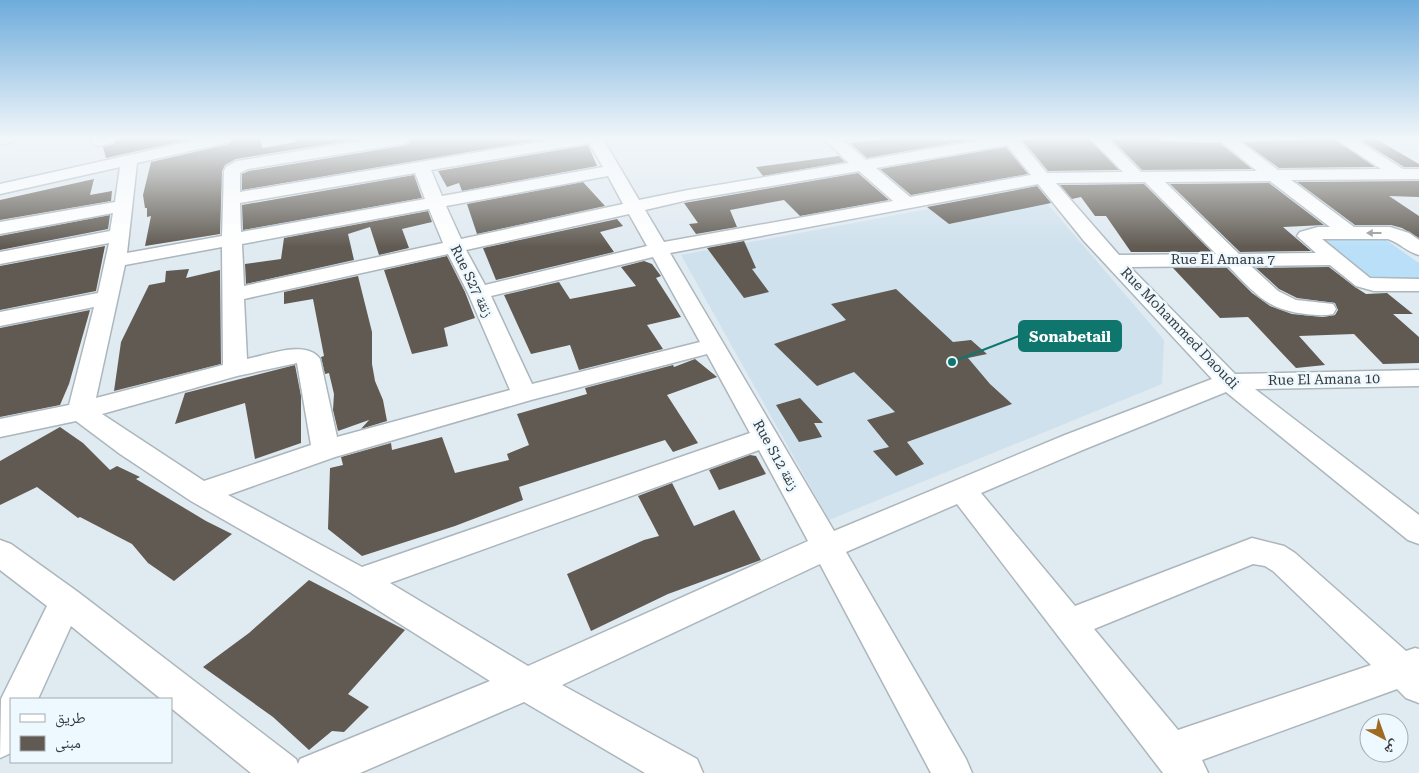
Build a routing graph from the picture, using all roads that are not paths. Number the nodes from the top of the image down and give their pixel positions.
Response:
1 (52, 175) edge
2 (134, 175) edge
3 (232, 175) edge
4 (369, 175) edge
5 (425, 175) edge
6 (585, 175) edge
7 (615, 175) edge
8 (798, 175) edge
9 (874, 175) edge
10 (1041, 175) edge
11 (1264, 175) edge
12 (1274, 175) edge
13 (1400, 175) edge
14 (1142, 176) junction
15 (1044, 178) junction
16 (1419, 187) edge
17 (0, 189) edge
18 (231, 199) junction
19 (438, 203) junction
20 (906, 203) junction
21 (123, 206) junction
22 (634, 206) junction
23 (0, 228) edge
24 (1348, 232) junction
25 (232, 241) junction
26 (454, 246) junction
27 (118, 248) junction
28 (660, 249) junction
29 (1419, 249) edge
30 (0, 258) edge
31 (1231, 259) junction
32 (1333, 259) junction
33 (1114, 261) junction
34 (1418, 286) edge
35 (479, 293) junction
36 (234, 295) junction
37 (106, 298) junction
38 (1325, 309) dead end
39 (0, 319) edge
40 (714, 345) junction
41 (235, 369) junction
42 (1419, 378) edge
43 (1229, 382) junction
44 (524, 394) junction
45 (80, 411) junction
46 (0, 428) edge
47 (766, 437) junction
48 (326, 450) junction
49 (962, 490) junction
50 (201, 493) junction
51 (1419, 532) edge
52 (826, 547) junction
53 (0, 553) edge
54 (359, 581) junction
55 (66, 602) junction
56 (1070, 623) junction
57 (1414, 673) edge
58 (526, 684) junction
59 (19, 698) edge
60 (10, 718) edge
61 (0, 739) edge
62 (1179, 762) edge
63 (282, 773) edge
64 (314, 773) edge
65 (683, 773) edge
66 (952, 773) edge

1 - 17 street
2 - 21 street
3 - 18 street
4 - 18 street
5 - 19 street, Rue S27 زنقة
6 - 19 street
7 - 22 street, Rue S12 زنقة
8 - 22 street
9 - 20 street
10 - 15 street, Rue Mohammed Daoudi
11 - 14 street
12 - 24 street
13 - 16 street
14 - 15 street
14 - 31 street
15 - 20 street
15 - 33 street, Rue Mohammed Daoudi
18 - 25 street
19 - 25 street
19 - 26 street, Rue S27 زنقة
20 - 28 street
21 - 23 street
21 - 27 street
22 - 26 street
22 - 28 street, Rue S12 زنقة
29 -> 24 street
24 - 32 street
25 - 27 street
25 - 36 street
26 - 35 street, Rue S27 زنقة
26 - 36 street
27 - 30 street
27 - 37 street
28 - 35 street
28 - 40 street, Rue S12 زنقة
31 - 32 street, Rue El Amana 7
31 - 33 street, Rue El Amana 7
31 - 38 street
32 - 34 street
33 - 43 street, Rue Mohammed Daoudi
35 - 44 street, Rue S27 زنقة
36 - 41 street
37 - 39 street
37 - 45 street
40 - 44 street
40 - 47 street, Rue S12 زنقة
41 - 45 street
41 - 48 street
42 - 43 street, Rue El Amana 10
43 - 49 street, Rue El Amana 10
43 - 51 street, Rue Mohammed Daoudi
44 - 48 street
45 - 46 street
45 - 50 street
47 - 52 street, Rue S12 زنقة
47 - 54 street
48 - 50 street
49 - 52 street, Rue El Amana 10
49 - 56 street
50 - 54 street
52 - 58 street, Rue El Amana 10
52 - 66 street, Rue S12 زنقة
53 - 55 street
54 - 58 street
55 - 59 street
55 - 63 street
56 - 57 street
56 - 62 street
57 - 62 street
58 - 64 street, Rue El Amana 10
58 - 65 street
60 - 61 street

